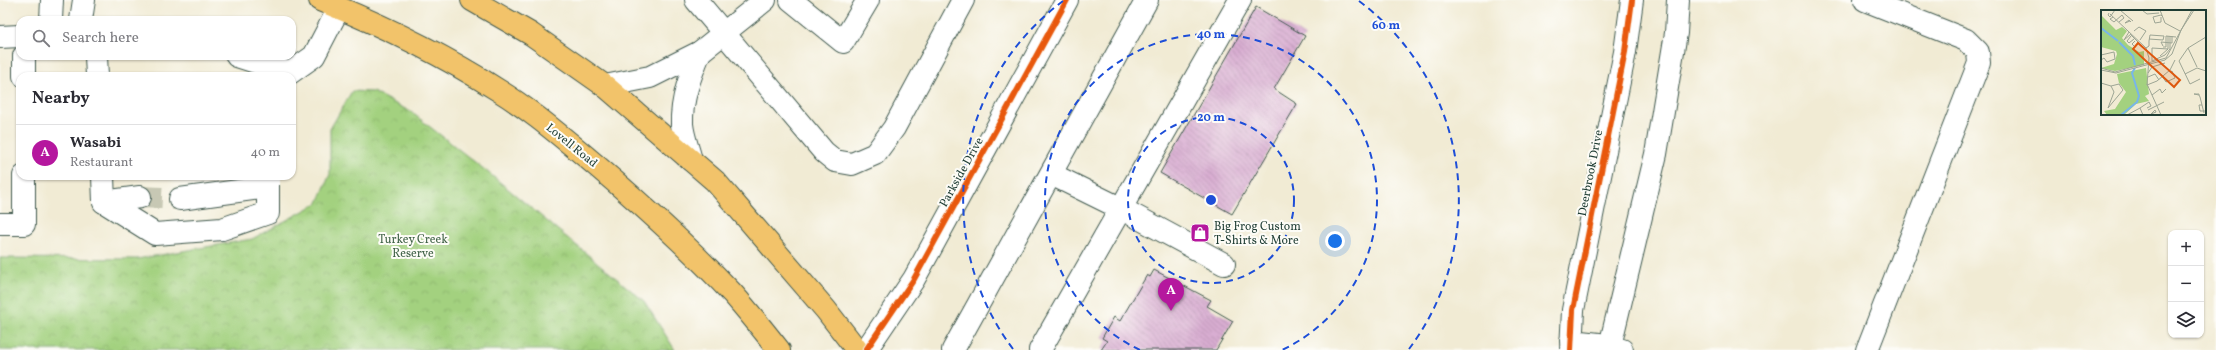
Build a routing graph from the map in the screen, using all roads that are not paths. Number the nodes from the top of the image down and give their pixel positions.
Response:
1 (52, 0) edge
2 (84, 0) edge
3 (472, 0) edge
4 (696, 0) edge
5 (765, 0) edge
6 (792, 0) edge
7 (868, 0) edge
8 (963, 0) edge
9 (1067, 0) edge
10 (1147, 0) edge
11 (1240, 0) edge
12 (1632, 0) edge
13 (1678, 0) edge
14 (1865, 0) edge
15 (334, 2) edge
16 (51, 16) edge
17 (82, 16) edge
18 (723, 32) junction
19 (16, 36) edge
20 (0, 37) edge
21 (700, 52) junction
22 (24, 60) edge
23 (96, 60) edge
24 (246, 60) edge
25 (269, 71) edge
26 (24, 72) edge
27 (97, 72) edge
28 (280, 72) edge
29 (291, 72) edge
30 (606, 86) junction
31 (691, 160) junction
32 (1051, 174) junction
33 (24, 180) edge
34 (103, 180) edge
35 (268, 181) edge
36 (140, 197) tunnel mouth
37 (180, 198) tunnel mouth
38 (104, 202) junction
39 (1122, 209) junction
40 (0, 224) edge
41 (1224, 264) dead end
42 (1571, 345) edge
43 (1616, 348) edge
44 (779, 350) edge
45 (857, 350) edge
46 (866, 350) edge
47 (953, 350) edge
48 (1040, 350) edge
49 (1867, 350) edge

1 - 16 street
2 - 17 street
3 - 30 main road
4 - 18 street
5 - 18 street
6 - 7 street
8 - 18 street
9 - 46 street, Parkside Drive
10 - 32 street
11 - 39 street
12 - 42 street, Deerbrook Drive
13 - 43 street
14 - 49 street
15 - 29 street
15 - 44 main road, Lovell Road
18 - 21 street
19 - 20 street
21 - 30 street
21 - 31 street
22 - 26 street
23 - 27 street
24 - 25 street
25 - 28 street
30 - 31 main road
31 - 45 main road
32 - 39 street
32 - 47 street
33 - 40 street
34 - 38 street
35 - 37 street
35 - 38 street
36 - 38 street
39 - 41 street
39 - 48 street
42 - 43 street

